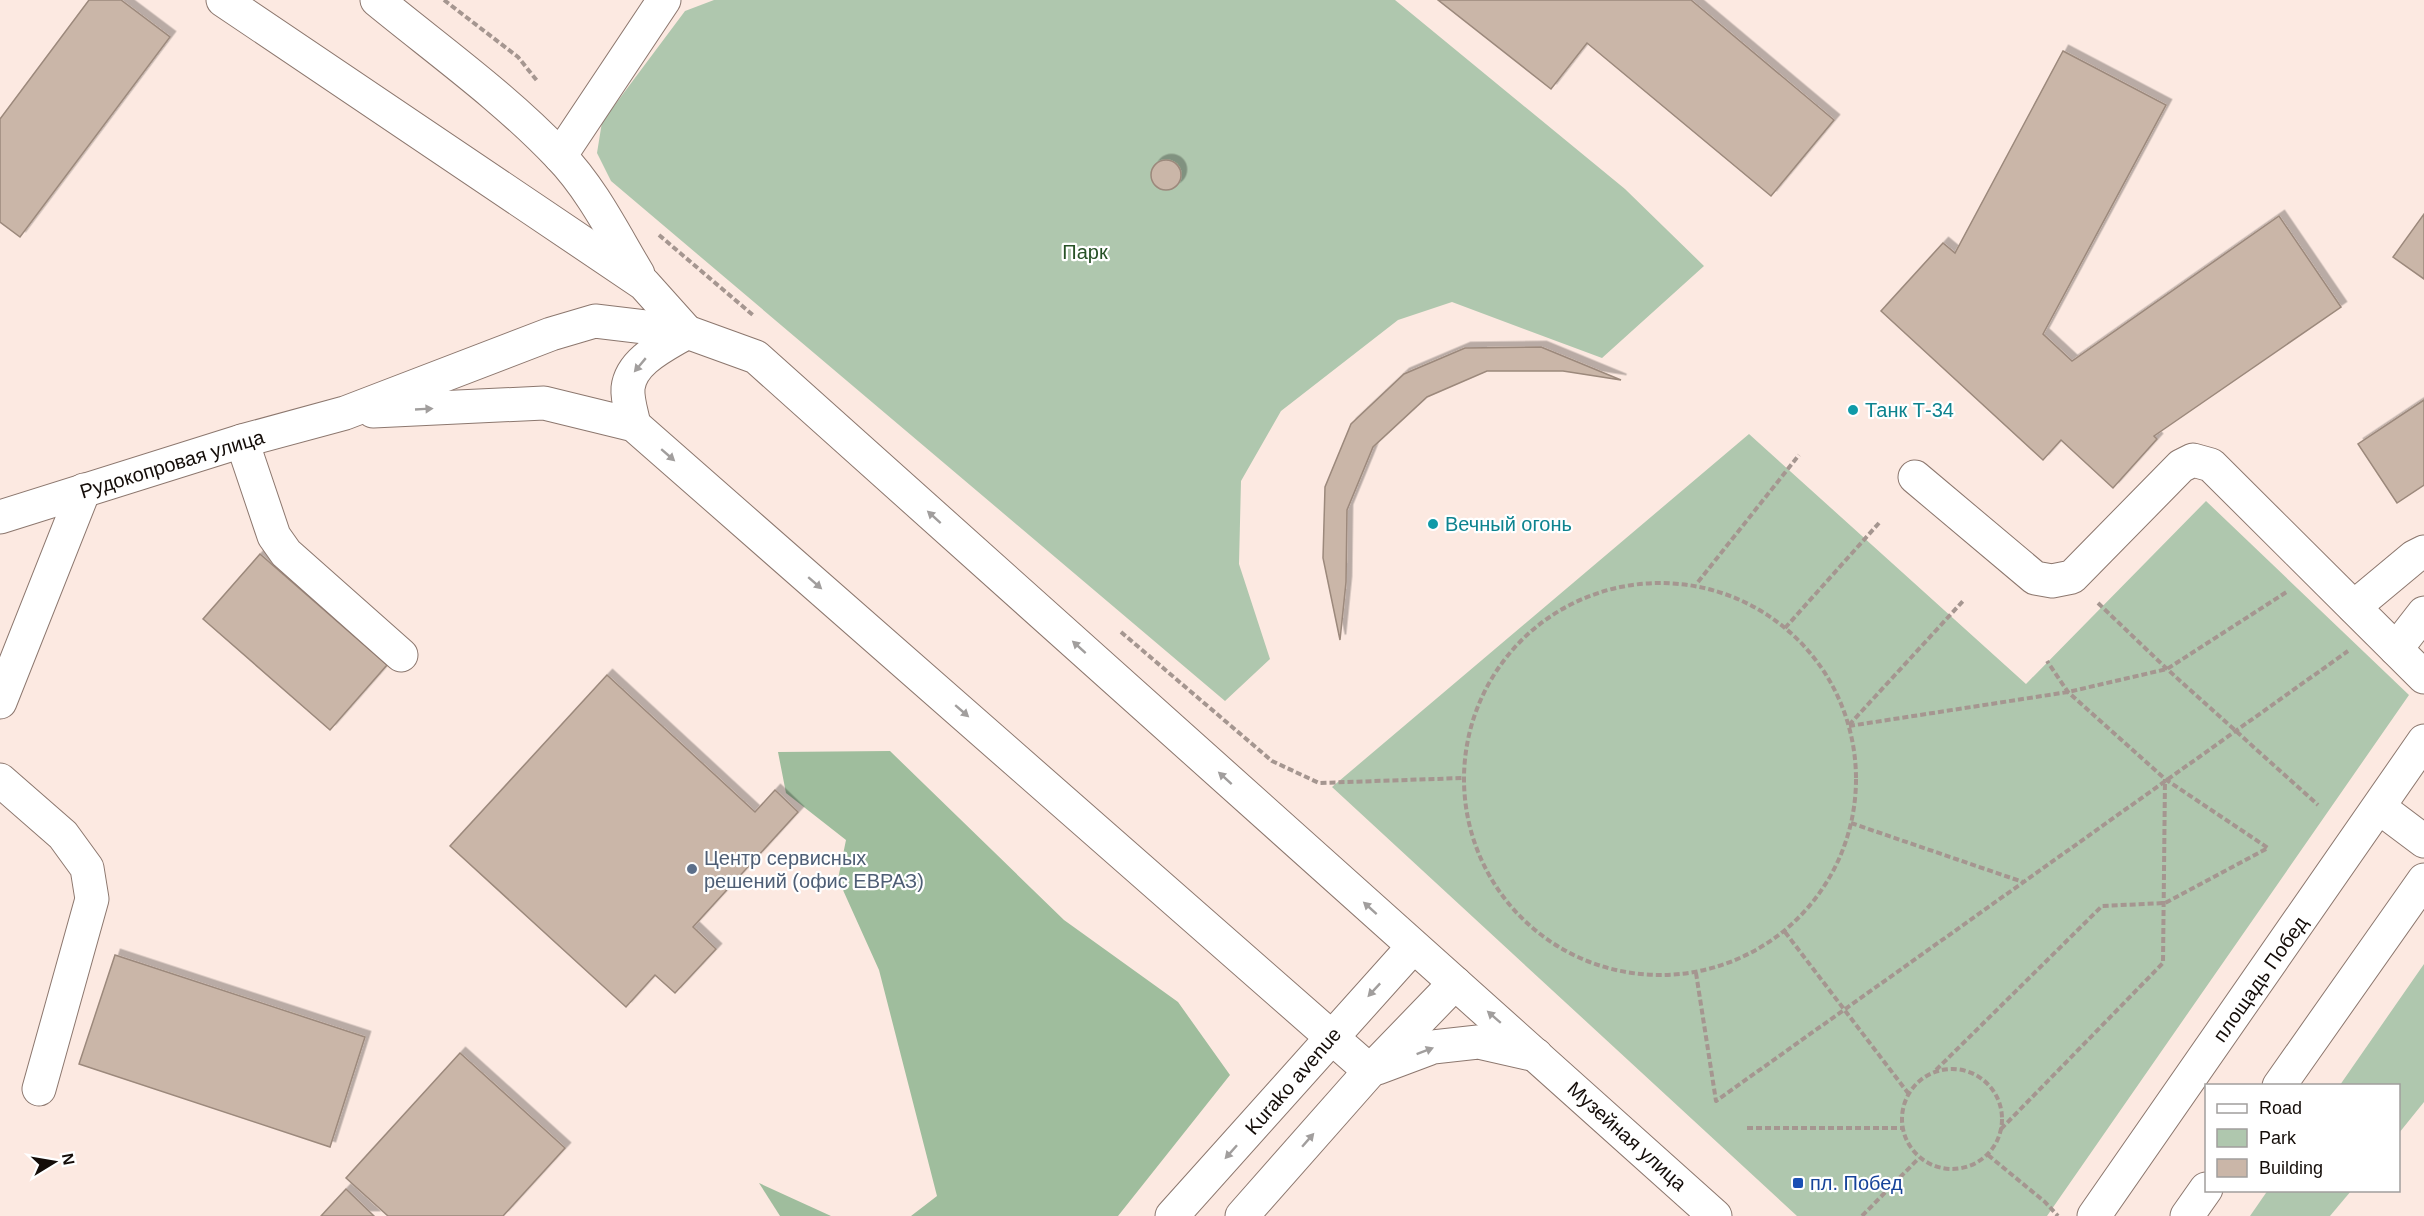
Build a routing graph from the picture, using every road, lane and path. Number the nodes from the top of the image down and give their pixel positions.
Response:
1 (223, 0) edge
2 (377, 0) edge
3 (444, 0) edge
4 (664, 0) edge
5 (540, 85) dead end
6 (560, 156) junction
7 (654, 231) dead end
8 (644, 284) junction
9 (763, 324) dead end
10 (687, 332) junction
11 (345, 413) junction
12 (634, 425) junction
13 (242, 441) junction
14 (1799, 454) dead end
15 (1915, 477) dead end
16 (84, 490) junction
17 (0, 517) edge
18 (1879, 523) dead end
19 (2424, 552) edge
20 (2318, 571) junction
21 (2072, 577) junction
22 (1698, 582) junction
23 (1963, 601) dead end
24 (2354, 607) junction
25 (2424, 613) edge
26 (1785, 628) junction
27 (1118, 629) dead end
28 (2386, 639) junction
29 (401, 655) dead end
30 (2047, 661) dead end
31 (2167, 669) junction
32 (2424, 677) edge
33 (2068, 692) junction
34 (0, 702) edge
35 (1849, 726) junction
36 (2237, 731) junction
37 (2424, 741) edge
38 (1463, 778) junction
39 (2165, 779) junction
40 (0, 780) edge
41 (2318, 805) dead end
42 (2380, 808) junction
43 (1851, 823) junction
44 (2424, 841) edge
45 (2424, 880) edge
46 (2023, 882) junction
47 (2165, 903) junction
48 (1785, 932) junction
49 (1413, 947) junction
50 (1696, 973) junction
51 (1455, 983) junction
52 (1844, 1008) junction
53 (1332, 1036) junction
54 (1539, 1055) junction
55 (1936, 1070) junction
56 (1370, 1071) junction
57 (2280, 1084) edge
58 (39, 1089) dead end
59 (1908, 1093) junction
60 (1747, 1128) dead end
61 (1902, 1128) junction
62 (2001, 1129) junction
63 (1988, 1155) junction
64 (1919, 1158) junction
65 (2205, 1190) edge
66 (1172, 1216) edge
67 (1242, 1216) edge
68 (1715, 1216) edge
69 (1862, 1216) edge
70 (2058, 1216) edge
71 (2094, 1216) edge
72 (2187, 1216) edge

1 - 8 main road
2 - 6 main road
3 - 5 path
4 - 6 main road
6 - 8 main road
7 - 9 path
8 - 10 main road
10 - 11 main road, Музейная улица
10 -> 12 main road
49 -> 10 main road, Музейная улица
11 -> 12 main road
11 - 13 main road, Рудокопровая улица
12 -> 53 main road
13 - 16 main road, Рудокопровая улица
13 - 29 main road
14 - 22 path
15 - 21 main road
16 - 17 main road, Рудокопровая улица
16 - 34 main road
18 - 26 path
19 - 24 main road
20 - 21 main road
20 - 24 main road
20 - 31 path
21 - 31 path
22 - 26 path
22 - 38 path
23 - 35 path
24 - 28 main road
25 - 28 main road
26 - 35 path
27 - 38 path
28 - 32 main road
28 - 36 path
30 - 33 path
31 - 33 path
31 - 36 path
33 - 35 path
33 - 39 path
35 - 43 path
36 - 39 path
36 - 41 path
37 - 42 main road, площадь Побед
38 - 50 path
39 - 46 path
39 - 47 path
39 - 47 path
40 - 58 main road
42 - 44 main road
42 - 71 main road, площадь Побед
43 - 46 path
43 - 48 path
45 - 57 main road
46 - 52 path
47 - 55 path
47 - 62 path
48 - 50 path
48 - 52 path
49 - 51 main road, Музейная улица
49 -> 53 main road, Kurako avenue
50 - 52 path
54 -> 51 main road, Музейная улица
51 - 56 main road
52 - 59 path
53 - 56 main road
53 -> 66 main road, Kurako avenue
56 -> 54 main road
54 - 68 main road, Музейная улица
55 - 59 path
55 - 62 path
67 -> 56 main road
59 - 61 path
60 - 61 path
61 - 64 path
62 - 63 path
63 - 64 path
63 - 70 path
64 - 69 path
65 - 72 main road

